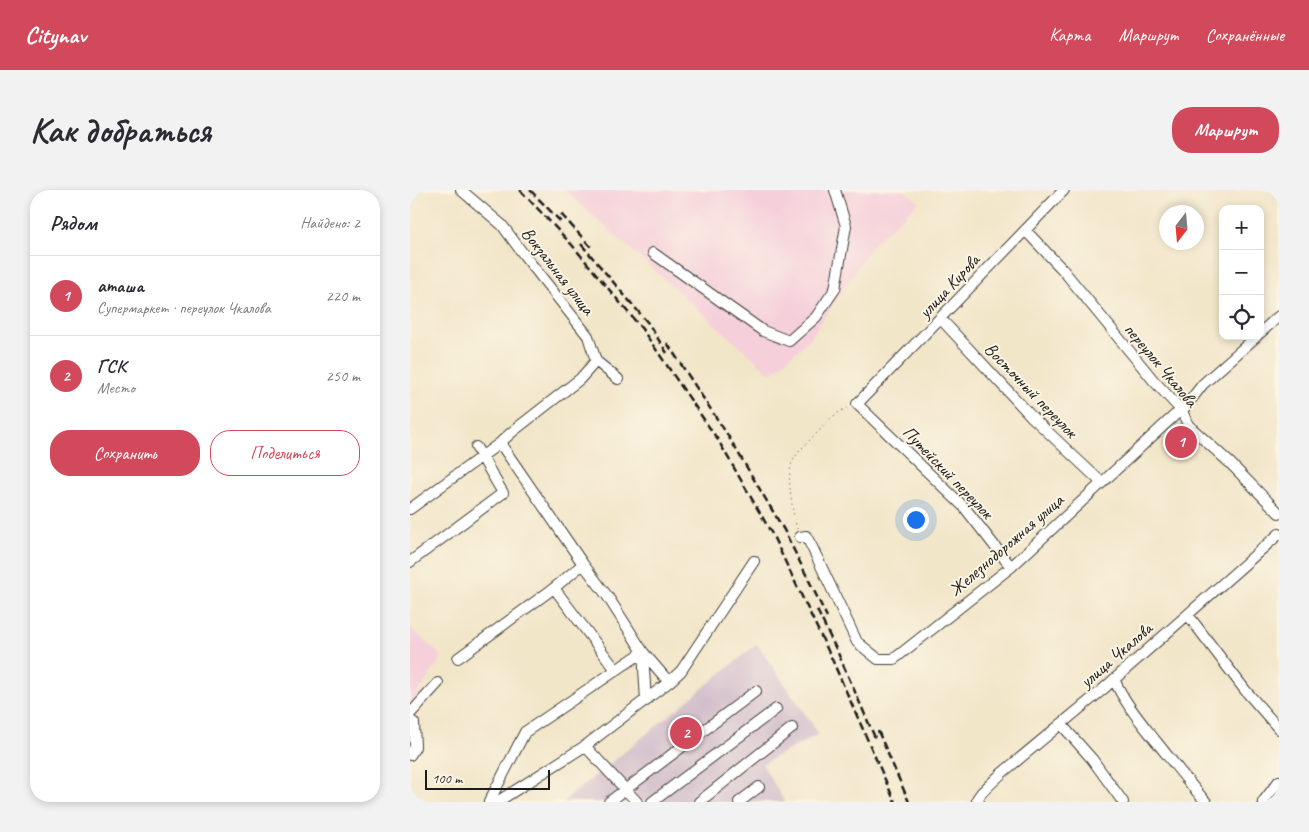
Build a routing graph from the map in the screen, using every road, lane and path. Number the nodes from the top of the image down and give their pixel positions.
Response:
1 (461, 190) edge
2 (835, 190) edge
3 (1064, 190) edge
4 (1026, 230) junction
5 (653, 253) dead end
6 (1279, 316) edge
7 (940, 318) junction
8 (1264, 329) edge
9 (1252, 340) edge
10 (596, 361) junction
11 (618, 379) dead end
12 (858, 404) junction
13 (1182, 411) junction
14 (500, 443) junction
15 (476, 447) dead end
16 (482, 457) junction
17 (1101, 482) junction
18 (410, 509) edge
19 (1279, 513) edge
20 (1279, 534) edge
21 (800, 536) joint
22 (754, 561) dead end
23 (410, 562) edge
24 (583, 564) junction
25 (1011, 567) junction
26 (554, 588) junction
27 (1188, 615) junction
28 (643, 652) junction
29 (458, 658) dead end
30 (616, 670) junction
31 (1114, 679) junction
32 (669, 682) junction
33 (438, 683) dead end
34 (756, 691) dead end
35 (646, 701) junction
36 (776, 709) dead end
37 (410, 714) edge
38 (410, 720) edge
39 (1061, 724) junction
40 (792, 728) dead end
41 (1279, 730) edge
42 (586, 746) junction
43 (410, 755) edge
44 (1279, 781) edge
45 (759, 787) dead end
46 (627, 788) junction
47 (489, 802) edge
48 (497, 802) edge
49 (609, 802) edge
50 (637, 802) edge
51 (652, 802) edge
52 (699, 802) edge
53 (739, 802) edge
54 (979, 802) edge
55 (1123, 802) edge
56 (1206, 802) edge
57 (1263, 802) edge

1 - 10 street, Вокзальная улица
2 - 5 street
3 - 4 street, улица Кирова
4 - 7 street, улица Кирова
4 - 13 street, переулок Чкалова
6 - 8 street
7 - 12 street, улица Кирова
7 - 17 street, Восточный переулок
9 - 13 street, Железнодорожная улица
10 - 11 street
10 - 14 street
12 - 21 path
12 - 25 street, Путейский переулок
13 - 17 street, Железнодорожная улица
13 - 19 street, переулок Чкалова
14 - 16 street
14 - 24 street
15 - 16 street
16 - 18 street
16 - 23 street
17 - 25 street, Железнодорожная улица
20 - 27 street, улица Чкалова
21 - 25 street, Железнодорожная улица
22 - 32 street
24 - 26 street
24 - 28 street
26 - 29 street
26 - 30 street
27 - 31 street, улица Чкалова
27 - 41 street
28 - 30 street
28 - 32 street
28 - 35 street
30 - 47 street
31 - 39 street, улица Чкалова
31 - 56 street
32 - 35 street
33 - 37 street
34 - 46 street
35 - 42 street
36 - 51 street
38 - 43 street
39 - 54 street, улица Чкалова
39 - 55 street
40 - 52 street
42 - 46 street
42 - 48 street
44 - 57 street
45 - 53 street
46 - 49 street
46 - 50 street

